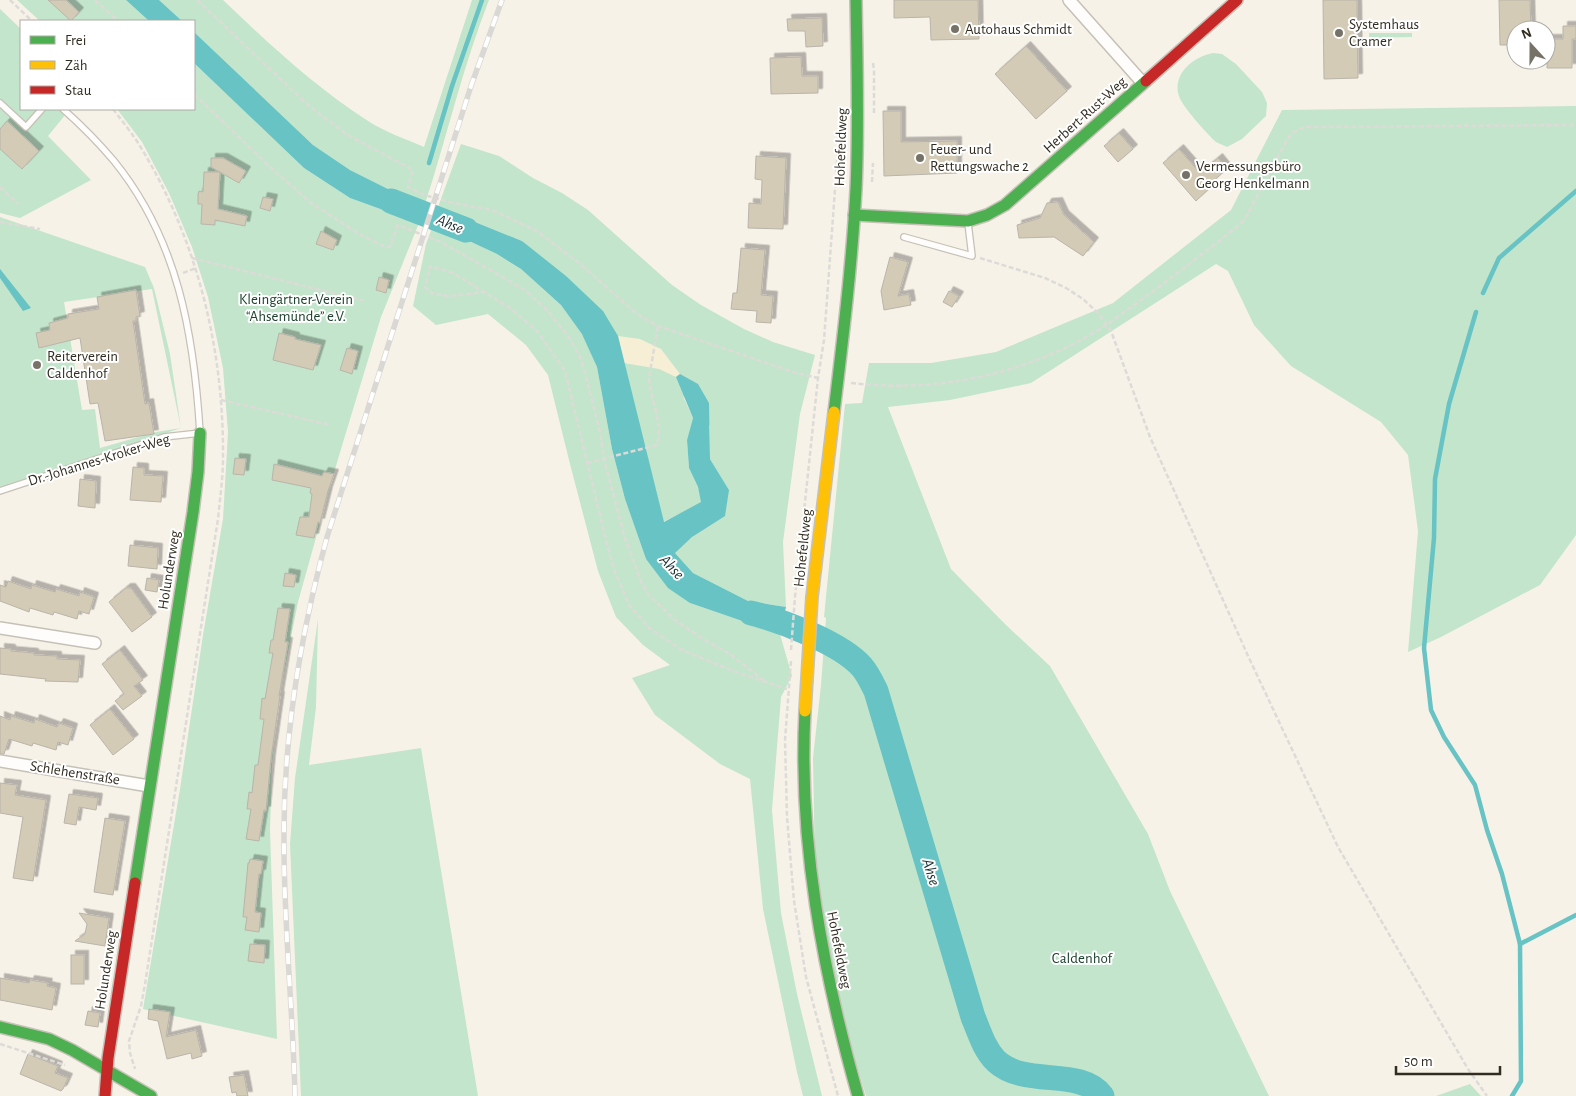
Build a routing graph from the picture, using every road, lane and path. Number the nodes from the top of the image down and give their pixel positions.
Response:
1 (10, 0) edge
2 (95, 0) edge
3 (197, 0) edge
4 (856, 0) edge
5 (1069, 0) edge
6 (1237, 0) edge
7 (31, 20) edge
8 (117, 20) edge
9 (1142, 82) junction
10 (195, 95) edge
11 (0, 103) edge
12 (41, 110) edge
13 (64, 110) edge
14 (114, 110) edge
15 (1576, 125) edge
16 (837, 176) dead end
17 (0, 187) edge
18 (18, 204) dead end
19 (854, 215) junction
20 (968, 221) junction
21 (0, 222) edge
22 (40, 228) dead end
23 (904, 237) dead end
24 (972, 256) junction
25 (192, 258) junction
26 (196, 268) junction
27 (175, 276) junction
28 (486, 292) junction
29 (364, 300) dead end
30 (1107, 324) junction
31 (658, 326) junction
32 (818, 378) junction
33 (837, 381) junction
34 (222, 400) junction
35 (330, 425) dead end
36 (200, 432) junction
37 (604, 459) junction
38 (588, 463) junction
39 (0, 491) edge
40 (0, 628) edge
41 (95, 643) dead end
42 (791, 658) dead end
43 (767, 683) junction
44 (805, 694) junction
45 (0, 761) edge
46 (149, 786) junction
47 (0, 1027) edge
48 (0, 1044) edge
49 (68, 1066) dead end
50 (108, 1071) junction
51 (133, 1085) junction
52 (105, 1096) edge
53 (151, 1096) edge
54 (858, 1096) edge
55 (1487, 1096) edge

1 - 7 path
2 - 8 path
3 - 31 path
4 - 19 street, Hohefeldweg
5 - 9 street, Herbert-Rust-Weg
6 - 9 street, Herbert-Rust-Weg
9 - 20 street, Herbert-Rust-Weg
10 - 37 path
11 - 12 lane
13 - 27 lane, Holunderweg
14 - 25 path
15 - 30 path
16 - 32 path
17 - 18 path
19 - 20 street, Herbert-Rust-Weg
19 - 33 street, Hohefeldweg
20 - 24 lane
21 - 22 path
23 - 24 lane
24 - 30 path
25 - 26 path
25 - 29 path
26 - 27 path
26 - 34 path
27 - 36 lane, Holunderweg
28 - 28 path
28 - 38 path
30 - 33 path
30 - 55 path
31 - 32 path
31 - 37 path
32 - 42 path
33 - 44 street, Hohefeldweg
34 - 35 path
34 - 51 path
36 - 39 lane, Dr.-Johannes-Kroker-Weg
36 - 46 street, Holunderweg
37 - 38 path
37 - 43 path
38 - 43 path
40 - 41 street
43 - 44 path
44 - 54 street, Hohefeldweg
45 - 46 street, Schlehenstraße
46 - 50 street, Holunderweg
47 - 50 street
48 - 49 path
50 - 51 street
50 - 52 street, Holunderweg
51 - 53 street

